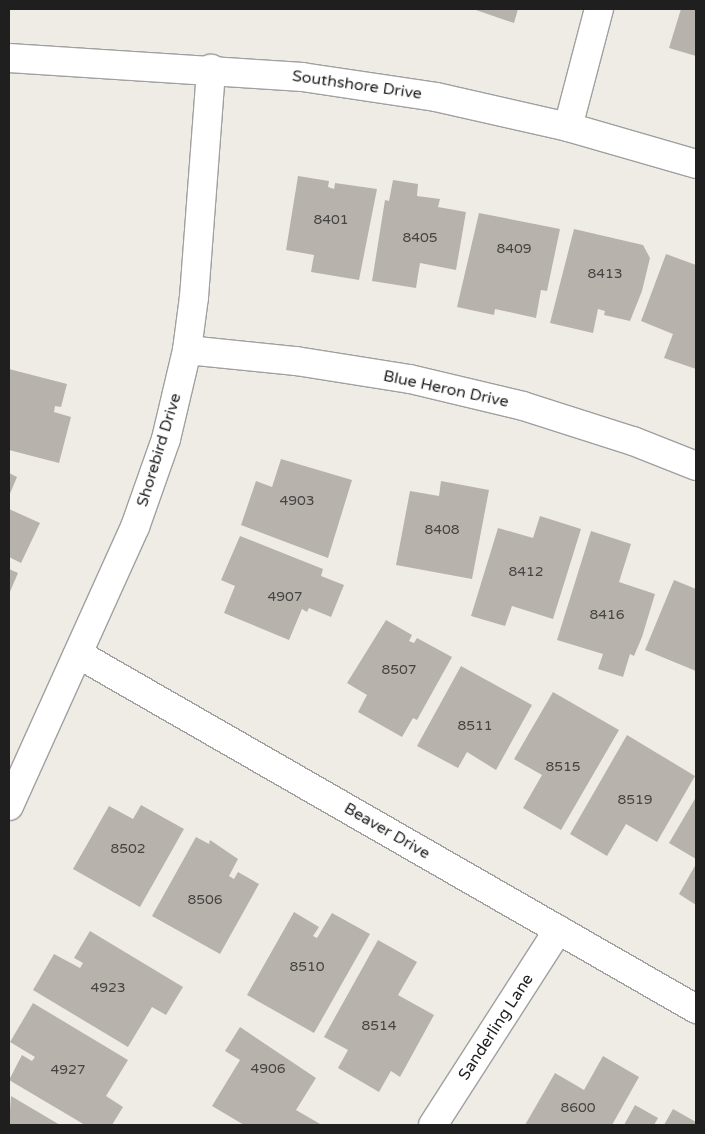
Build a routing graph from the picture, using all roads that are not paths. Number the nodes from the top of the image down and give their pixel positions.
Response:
1 (599, 9) edge
2 (9, 58) edge
3 (211, 69) junction
4 (568, 127) junction
5 (696, 164) edge
6 (186, 350) junction
7 (696, 466) edge
8 (78, 654) junction
9 (9, 806) edge
10 (558, 930) junction
11 (696, 1010) edge
12 (433, 1125) edge

1 - 4 street
2 - 3 street, Southshore Drive
3 - 4 street, Southshore Drive
3 - 6 street, Shorebird Drive
4 - 5 street, Southshore Drive
6 - 7 street, Blue Heron Drive
6 - 8 street, Shorebird Drive
8 - 9 street, Shorebird Drive
8 - 10 street, Beaver Drive
10 - 11 street, Beaver Drive
10 - 12 street, Sanderling Lane

